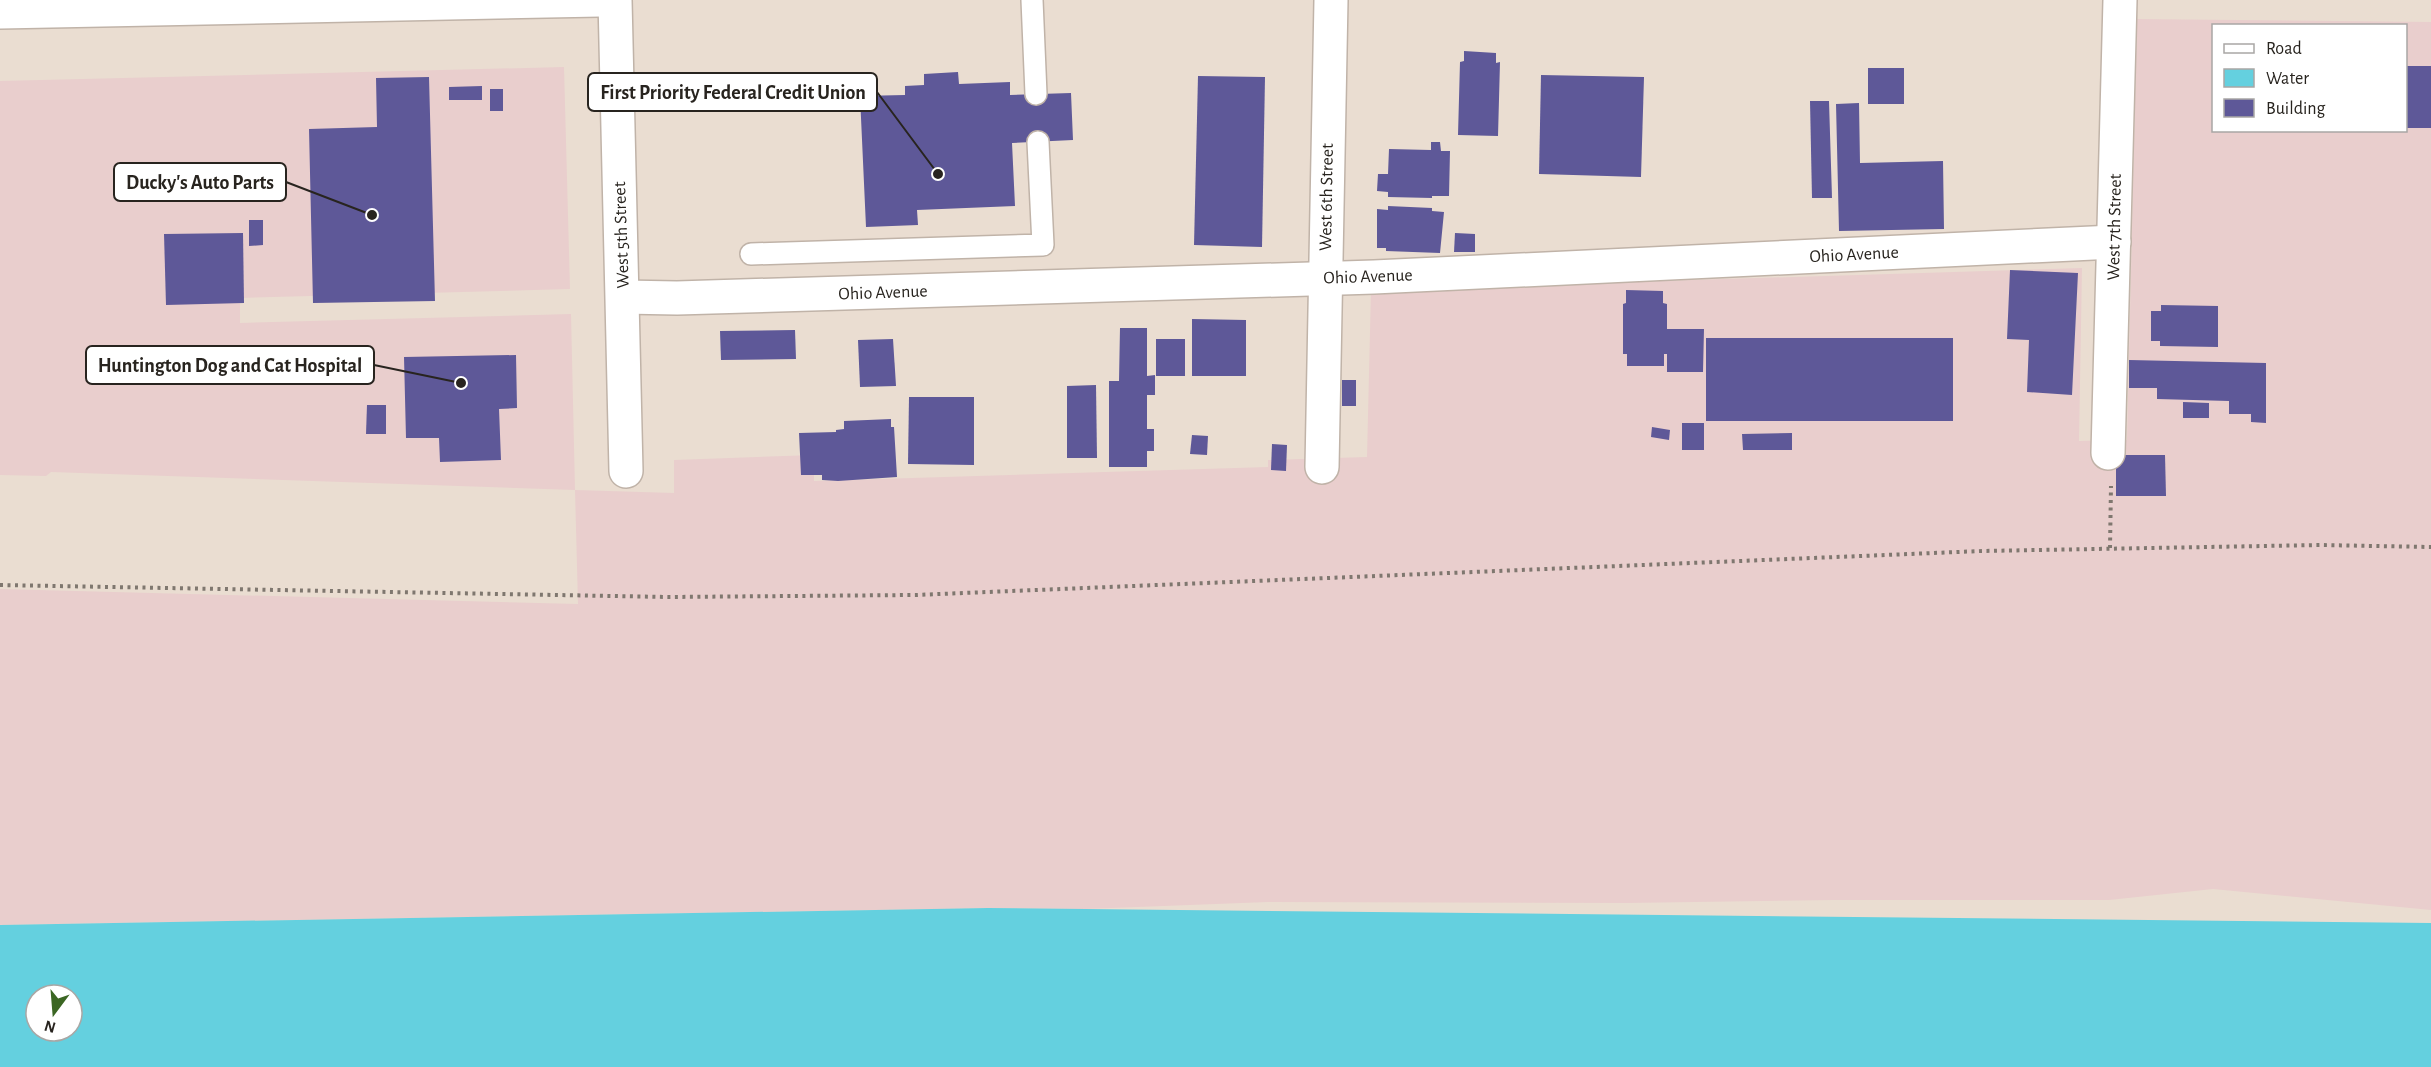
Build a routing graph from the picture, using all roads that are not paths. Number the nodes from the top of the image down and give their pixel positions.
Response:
1 (600, 0) edge
2 (615, 0) edge
3 (1032, 0) edge
4 (1331, 0) edge
5 (2120, 0) edge
6 (0, 12) edge
7 (1036, 94) dead end
8 (1038, 142) dead end
9 (2114, 242) junction
10 (751, 254) dead end
11 (1324, 277) junction
12 (623, 297) junction
13 (2110, 465) road end
14 (1322, 467) dead end
15 (626, 471) dead end

1 - 6 street
2 - 12 street, West 5th Street
3 - 7 lane
4 - 11 street, West 6th Street
5 - 9 street, West 7th Street
8 - 10 lane
9 - 11 street, Ohio Avenue
9 - 13 street, West 7th Street
11 - 12 street, Ohio Avenue
11 - 14 street, West 6th Street
12 - 15 street, West 5th Street

